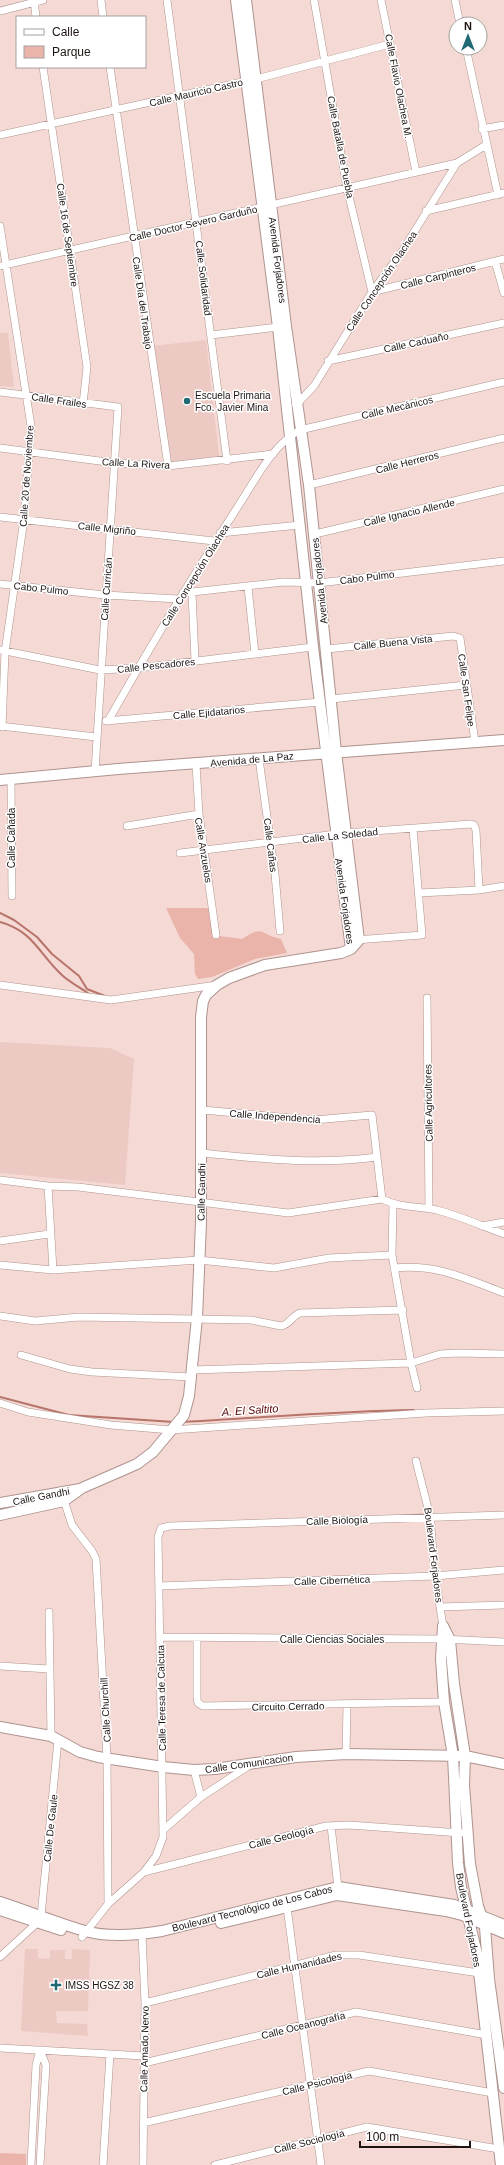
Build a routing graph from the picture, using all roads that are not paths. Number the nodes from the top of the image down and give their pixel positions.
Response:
1 (43, 0) edge
2 (101, 0) edge
3 (167, 0) edge
4 (236, 0) edge
5 (246, 0) edge
6 (314, 0) edge
7 (381, 0) edge
8 (455, 0) edge
9 (34, 1) edge
10 (0, 11) edge
11 (36, 16) edge
12 (103, 16) edge
13 (458, 16) edge
14 (390, 44) junction
15 (468, 56) edge
16 (325, 61) junction
17 (43, 68) edge
18 (110, 68) edge
19 (251, 80) junction
20 (180, 95) junction
21 (116, 110) junction
22 (51, 123) junction
23 (504, 125) edge
24 (482, 129) junction
25 (0, 135) edge
26 (486, 145) junction
27 (457, 163) junction
28 (416, 172) junction
29 (348, 188) junction
30 (501, 194) edge
31 (267, 206) junction
32 (426, 211) junction
33 (197, 222) junction
34 (0, 226) edge
35 (133, 236) junction
36 (70, 250) junction
37 (504, 259) edge
38 (495, 261) junction
39 (3, 266) edge
40 (372, 292) junction
41 (504, 293) edge
42 (504, 323) edge
43 (278, 327) junction
44 (211, 335) junction
45 (328, 361) junction
46 (504, 382) edge
47 (0, 392) edge
48 (25, 396) junction
49 (83, 404) junction
50 (296, 405) junction
51 (118, 407) joint
52 (295, 432) junction
53 (504, 438) edge
54 (0, 448) edge
55 (29, 453) junction
56 (272, 454) junction
57 (227, 461) junction
58 (115, 463) junction
59 (168, 466) junction
60 (309, 486) junction
61 (504, 489) edge
62 (0, 517) edge
63 (24, 519) junction
64 (300, 525) junction
65 (109, 528) junction
66 (220, 533) junction
67 (315, 534) junction
68 (214, 541) junction
69 (504, 561) edge
70 (306, 583) junction
71 (319, 583) junction
72 (0, 584) edge
73 (14, 585) junction
74 (248, 587) junction
75 (192, 593) junction
76 (105, 595) junction
77 (180, 596) junction
78 (460, 638) joint
79 (313, 647) junction
80 (327, 650) junction
81 (3, 651) edge
82 (256, 654) junction
83 (195, 660) junction
84 (139, 668) junction
85 (100, 670) junction
86 (466, 685) junction
87 (331, 699) junction
88 (320, 702) junction
89 (108, 721) junction
90 (97, 722) junction
91 (1, 727) edge
92 (96, 737) junction
93 (504, 740) edge
94 (475, 742) junction
95 (336, 752) junction
96 (326, 753) junction
97 (259, 759) junction
98 (196, 764) junction
99 (94, 771) junction
100 (0, 780) edge
101 (11, 780) junction
102 (199, 814) junction
103 (128, 826) dead end
104 (413, 829) junction
105 (341, 834) junction
106 (271, 842) junction
107 (205, 849) junction
108 (180, 853) dead end
109 (504, 886) edge
110 (479, 890) junction
111 (418, 893) junction
112 (12, 896) dead end
113 (280, 931) dead end
114 (216, 935) dead end
115 (353, 943) junction
116 (0, 985) edge
117 (217, 985) junction
118 (427, 998) dead end
119 (202, 1110) junction
120 (201, 1153) junction
121 (377, 1157) junction
122 (0, 1180) edge
123 (48, 1186) junction
124 (382, 1199) junction
125 (201, 1202) junction
126 (393, 1204) junction
127 (429, 1209) junction
128 (504, 1222) edge
129 (482, 1226) junction
130 (50, 1234) junction
131 (504, 1234) edge
132 (0, 1241) edge
133 (392, 1255) junction
134 (199, 1260) junction
135 (0, 1266) edge
136 (394, 1268) junction
137 (53, 1270) junction
138 (504, 1293) edge
139 (403, 1310) junction
140 (0, 1316) edge
141 (197, 1318) junction
142 (504, 1354) edge
143 (21, 1355) dead end
144 (411, 1363) junction
145 (191, 1373) junction
146 (417, 1388) dead end
147 (0, 1403) edge
148 (504, 1411) edge
149 (171, 1430) junction
150 (416, 1461) dead end
151 (63, 1496) junction
152 (0, 1503) edge
153 (0, 1515) edge
154 (504, 1515) edge
155 (430, 1516) junction
156 (170, 1526) joint
157 (504, 1570) edge
158 (435, 1576) junction
159 (159, 1586) junction
160 (504, 1605) edge
161 (440, 1607) junction
162 (49, 1612) dead end
163 (443, 1626) joint
164 (160, 1637) junction
165 (197, 1638) junction
166 (446, 1640) junction
167 (504, 1642) edge
168 (0, 1666) edge
169 (49, 1669) junction
170 (444, 1702) junction
171 (347, 1705) junction
172 (0, 1727) edge
173 (55, 1738) junction
174 (346, 1754) junction
175 (453, 1756) junction
176 (465, 1756) junction
177 (107, 1758) junction
178 (504, 1764) edge
179 (250, 1765) junction
180 (163, 1767) junction
181 (194, 1770) junction
182 (201, 1797) junction
183 (332, 1826) junction
184 (163, 1830) junction
185 (456, 1833) junction
186 (467, 1834) junction
187 (144, 1872) junction
188 (338, 1887) junction
189 (0, 1902) edge
190 (108, 1904) junction
191 (287, 1907) junction
192 (0, 1910) edge
193 (468, 1915) junction
194 (481, 1916) junction
195 (39, 1919) junction
196 (504, 1925) edge
197 (485, 1927) junction
198 (84, 1934) junction
199 (504, 1934) edge
200 (142, 1937) junction
201 (0, 1957) edge
202 (295, 1965) junction
203 (479, 1973) junction
204 (145, 2003) junction
205 (303, 2026) junction
206 (487, 2035) junction
207 (501, 2040) edge
208 (0, 2048) edge
209 (40, 2050) junction
210 (110, 2054) junction
211 (144, 2060) junction
212 (311, 2085) junction
213 (504, 2088) edge
214 (493, 2093) junction
215 (143, 2123) junction
216 (318, 2139) junction
217 (498, 2149) junction
218 (31, 2165) edge
219 (40, 2165) edge
220 (103, 2165) edge
221 (142, 2165) edge
222 (215, 2165) edge
223 (321, 2165) edge
224 (501, 2165) edge

1 - 9 street
2 - 12 street
3 - 20 street, Calle Solidaridad
4 - 19 street, Avenida Forjadores
5 - 19 street, Avenida Forjadores
6 - 16 street, Calle Batalla de Puebla
7 - 14 street, Calle Flavio Olachea M.
8 - 13 street
9 - 10 street
9 - 11 street
14 - 16 street, Calle Mauricio Castro
14 - 28 street, Calle Flavio Olachea M.
15 - 24 street
16 - 19 street, Calle Mauricio Castro
16 - 29 street, Calle Batalla de Puebla
17 - 22 street, Calle 16 de Septiembre
18 - 21 street, Calle Día del Trabajo
19 - 20 street, Calle Mauricio Castro
19 - 31 street, Avenida Forjadores
20 - 21 street, Calle Mauricio Castro
20 - 33 street, Calle Solidaridad
21 - 22 street, Calle Mauricio Castro
21 - 35 street, Calle Día del Trabajo
22 - 25 street, Calle Mauricio Castro
22 - 36 street, Calle 16 de Septiembre
23 - 24 street
24 - 26 street
26 - 27 street, Calle Concepción Olachea
26 - 30 street
27 - 28 street, Calle Doctor Severo Garduño
27 - 32 street, Calle Concepción Olachea
28 - 29 street, Calle Doctor Severo Garduño
29 - 31 street, Calle Doctor Severo Garduño
29 - 40 street, Calle Batalla de Puebla
30 - 32 street
31 - 33 street, Calle Doctor Severo Garduño
31 - 43 street, Avenida Forjadores
31 - 50 street, Avenida Forjadores
32 - 40 street, Calle Concepción Olachea
33 - 35 street, Calle Doctor Severo Garduño
33 - 44 street, Calle Solidaridad
34 - 39 street, Calle 20 de Noviembre
35 - 36 street, Calle Doctor Severo Garduño
35 - 59 street, Calle Día del Trabajo
36 - 39 street, Calle Doctor Severo Garduño
36 - 49 street, Calle 16 de Septiembre
37 - 38 street, Calle Carpinteros
38 - 40 street, Calle Carpinteros
38 - 41 street
39 - 48 street, Calle 20 de Noviembre
40 - 45 street, Calle Concepción Olachea
42 - 45 street, Calle Caduaño
43 - 44 street
43 - 52 street, Avenida Forjadores
44 - 57 street, Calle Solidaridad
45 - 50 street, Calle Concepción Olachea
46 - 52 street, Calle Mecánicos
47 - 48 street, Calle Frailes
48 - 49 street, Calle Frailes
48 - 55 street, Calle 20 de Noviembre
49 - 51 street, Calle Frailes
50 - 52 street, Avenida Forjadores
51 - 58 street, Calle Curricán
52 - 56 street, Calle Concepción Olachea
52 - 60 street, Avenida Forjadores
52 - 64 street, Avenida Forjadores
53 - 60 street, Calle Herreros
54 - 55 street, Calle La Rivera
55 - 58 street, Calle La Rivera
55 - 63 street, Calle 20 de Noviembre
56 - 57 street, Calle La Rivera
56 - 66 street, Calle Concepción Olachea
57 - 59 street, Calle La Rivera
58 - 59 street, Calle La Rivera
58 - 65 street, Calle Curricán
60 - 67 street, Avenida Forjadores
61 - 67 street, Calle Ignacio Allende
62 - 63 street, Calle Migriño
63 - 65 street, Calle Migriño
63 - 73 street, Calle 20 de Noviembre
64 - 66 street
64 - 70 street, Avenida Forjadores
65 - 68 street, Calle Migriño
65 - 76 street, Calle Curricán
66 - 68 street, Calle Concepción Olachea
67 - 71 street, Avenida Forjadores
68 - 77 street, Calle Concepción Olachea
69 - 71 street, Cabo Pulmo
70 - 71 street, Cabo Pulmo
70 - 74 street, Cabo Pulmo
70 - 79 street, Avenida Forjadores
71 - 80 street, Avenida Forjadores
72 - 73 street, Cabo Pulmo
73 - 76 street, Cabo Pulmo
73 - 81 street, Calle 20 de Noviembre
74 - 75 street, Cabo Pulmo
74 - 82 street
75 - 77 street, Cabo Pulmo
75 - 83 street
76 - 77 street, Cabo Pulmo
76 - 85 street, Calle Curricán
77 - 84 street, Calle Concepción Olachea
78 - 80 street, Calle Buena Vista
78 - 86 street, Calle San Felipe
79 - 82 street, Calle Pescadores
79 - 88 street, Avenida Forjadores
80 - 87 street, Avenida Forjadores
81 - 85 street, Calle Pescadores
81 - 91 street, Calle 20 de Noviembre
82 - 83 street, Calle Pescadores
83 - 84 street, Calle Pescadores
84 - 85 street, Calle Pescadores
84 - 89 street, Calle Concepción Olachea
85 - 90 street, Calle Curricán
86 - 87 street
86 - 94 street, Calle San Felipe
87 - 95 street, Avenida Forjadores
88 - 89 street, Calle Ejidatarios
88 - 96 street, Avenida Forjadores
89 - 90 street, Calle Ejidatarios
90 - 92 street, Calle Curricán
91 - 92 street
92 - 99 street, Calle Curricán
93 - 94 street, Avenida de La Paz
94 - 95 street, Avenida de La Paz
95 - 96 street, Avenida de La Paz
95 - 105 street, Avenida Forjadores
96 - 97 street, Avenida de La Paz
96 - 105 street, Avenida Forjadores
97 - 98 street, Avenida de La Paz
97 - 106 street, Calle Cañas
98 - 99 street, Avenida de La Paz
98 - 102 street, Calle Anzuelos
99 - 101 street, Avenida de La Paz
100 - 101 street, Avenida de La Paz
101 - 112 street, Calle Cañada
102 - 103 street
102 - 107 street, Calle Anzuelos
104 - 105 street, Calle La Soledad
104 - 110 street, Calle La Soledad
104 - 111 street
105 - 106 street, Calle La Soledad
105 - 115 street, Avenida Forjadores
106 - 107 street, Calle La Soledad
106 - 113 street, Calle Cañas
107 - 108 street, Calle La Soledad
107 - 114 street, Calle Anzuelos
109 - 110 street
110 - 111 street
111 - 115 street
115 - 117 street, Calle Gandhi
116 - 117 street
117 - 119 street, Calle Gandhi
118 - 127 street, Calle Agricultores
119 - 120 street, Calle Gandhi
119 - 121 street, Calle Independencia
120 - 121 street
120 - 125 street, Calle Gandhi
121 - 124 street
122 - 123 street
123 - 125 street
123 - 130 street
124 - 125 street
124 - 126 street
125 - 134 street, Calle Gandhi
126 - 127 street
126 - 133 street
127 - 129 street
128 - 129 street
129 - 131 street
130 - 132 street
130 - 137 street
133 - 134 street
133 - 136 street
134 - 137 street
134 - 141 street, Calle Gandhi
135 - 137 street
136 - 138 street
136 - 139 street
139 - 141 street
139 - 144 street
140 - 141 street
141 - 145 street, Calle Gandhi
142 - 144 street
143 - 145 street
144 - 145 street
144 - 146 street
145 - 149 street, Calle Gandhi
147 - 149 street
148 - 149 street
149 - 151 street, Calle Gandhi
150 - 155 street, Boulevard Forjadores
151 - 152 street, Calle Gandhi
151 - 153 street, Calle Gandhi
151 - 177 street, Calle Churchill
154 - 155 street, Calle Biología
155 - 156 street, Calle Biología
155 - 158 street, Boulevard Forjadores
156 - 159 street, Calle Teresa de Calcuta
157 - 158 street, Calle Cibernética
158 - 159 street, Calle Cibernética
158 - 161 street, Boulevard Forjadores
159 - 164 street, Calle Teresa de Calcuta
160 - 161 street
161 - 163 street, Boulevard Forjadores
162 - 169 street, Calle De Gaule
163 - 166 street, Boulevard Forjadores
164 - 165 street, Calle Ciencias Sociales
164 - 180 street, Calle Teresa de Calcuta
165 - 166 street, Calle Ciencias Sociales
165 - 171 street, Circuito Cerrado
166 - 167 street, Calle Ciencias Sociales
166 - 170 street, Boulevard Forjadores
166 - 176 street, Boulevard Forjadores
168 - 169 street
169 - 173 street, Calle De Gaule
170 - 171 street, Circuito Cerrado
170 - 175 street, Boulevard Forjadores
171 - 174 street
172 - 173 street, Calle Comunicacion
173 - 177 street, Calle Comunicacion
173 - 195 street, Calle De Gaule
174 - 175 street, Calle Comunicacion
174 - 179 street, Calle Comunicacion
175 - 176 street, Calle Comunicacion
175 - 185 street, Boulevard Forjadores
176 - 178 street, Calle Comunicacion
176 - 186 street, Boulevard Forjadores
177 - 180 street, Calle Comunicacion
177 - 190 street, Calle Churchill
179 - 181 street, Calle Comunicacion
179 - 182 street
180 - 181 street, Calle Comunicacion
180 - 184 street, Calle Teresa de Calcuta
181 - 182 street
182 - 184 street
183 - 185 street, Calle Geología
183 - 187 street, Calle Geología
183 - 188 street
184 - 187 street, Calle Teresa de Calcuta
185 - 186 street, Calle Geología
185 - 193 street, Boulevard Forjadores
186 - 194 street, Boulevard Forjadores
187 - 190 street, Calle Geología
188 - 193 street, Boulevard Tecnológico de Los Cabos
188 - 200 street, Boulevard Tecnológico de Los Cabos
189 - 195 street, Boulevard Tecnológico de Los Cabos
190 - 198 street
191 - 193 street, Boulevard Tecnológico de Los Cabos
191 - 200 street, Boulevard Tecnológico de Los Cabos
191 - 202 street
192 - 195 street, Boulevard Tecnológico de Los Cabos
193 - 194 street, Boulevard Tecnológico de Los Cabos
193 - 197 street, Boulevard Tecnológico de Los Cabos
193 - 203 street, Boulevard Forjadores
194 - 196 street, Boulevard Tecnológico de Los Cabos
194 - 197 street, Boulevard Forjadores
195 - 198 street, Boulevard Tecnológico de Los Cabos
195 - 201 street
197 - 199 street, Boulevard Tecnológico de Los Cabos
197 - 207 street, Boulevard Forjadores
198 - 200 street, Boulevard Tecnológico de Los Cabos
200 - 204 street, Calle Amado Nervo
202 - 203 street, Calle Humanidades
202 - 204 street, Calle Humanidades
202 - 205 street
203 - 206 street, Boulevard Forjadores
204 - 211 street, Calle Amado Nervo
205 - 206 street, Calle Oceanografía
205 - 211 street, Calle Oceanografía
205 - 212 street
206 - 214 street, Boulevard Forjadores
207 - 213 street, Boulevard Forjadores
208 - 209 street, Calle Oceanografía
209 - 210 street, Calle Oceanografía
209 - 218 street
209 - 219 street
210 - 211 street, Calle Oceanografía
210 - 220 street
211 - 215 street, Calle Amado Nervo
212 - 214 street, Calle Psicología
212 - 215 street, Calle Psicología
212 - 216 street
214 - 217 street, Boulevard Forjadores
215 - 221 street, Calle Amado Nervo
216 - 217 street, Calle Sociología
216 - 222 street, Calle Sociología
216 - 223 street
217 - 224 street, Boulevard Forjadores

